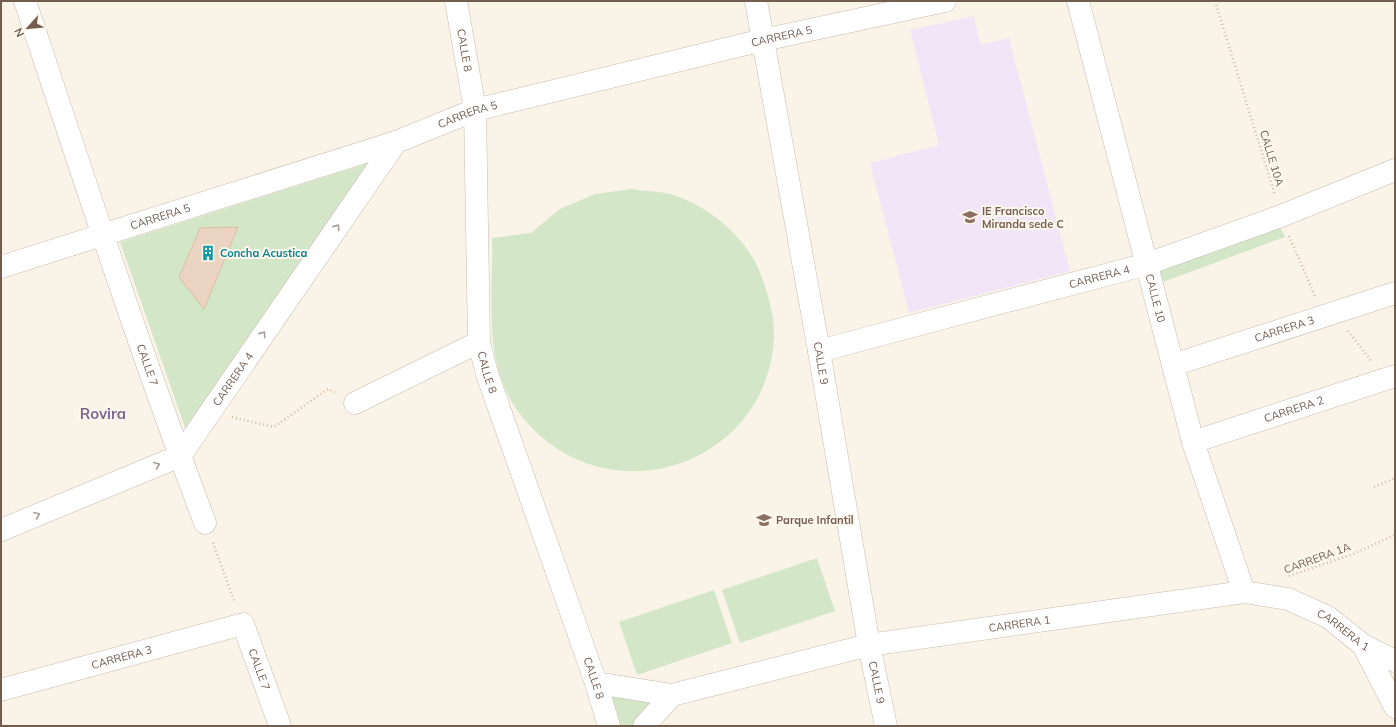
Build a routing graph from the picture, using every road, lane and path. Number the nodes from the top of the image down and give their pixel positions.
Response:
1 (25, 1) edge
2 (456, 1) edge
3 (756, 1) edge
4 (945, 1) edge
5 (1078, 1) edge
6 (1215, 1) edge
7 (763, 40) junction
8 (475, 110) junction
9 (396, 142) junction
10 (1395, 170) edge
11 (1281, 216) junction
12 (102, 233) junction
13 (1147, 264) junction
14 (1, 267) edge
15 (1395, 293) edge
16 (1329, 315) junction
17 (479, 342) junction
18 (819, 351) junction
19 (1173, 365) junction
20 (1390, 377) edge
21 (354, 403) joint
22 (210, 412) junction
23 (1193, 442) junction
24 (180, 456) junction
25 (1395, 478) edge
26 (1374, 487) dead end
27 (205, 523) joint
28 (1, 530) edge
29 (1395, 535) edge
30 (1287, 577) dead end
31 (1244, 592) junction
32 (243, 624) junction
33 (869, 645) junction
34 (1363, 645) junction
35 (1395, 661) edge
36 (596, 683) junction
37 (1, 690) edge
38 (672, 695) junction
39 (1395, 707) edge
40 (280, 726) edge
41 (608, 726) edge
42 (644, 726) edge
43 (886, 726) edge

1 - 12 street, CALLE 7
2 - 8 street, CALLE 8
3 - 7 street, CALLE 9
4 - 7 street, CARRERA 5
5 - 13 street, CALLE 10
6 - 11 path, CALLE 10A
7 - 8 street, CARRERA 5
7 - 18 street, CALLE 9
8 - 9 street, CARRERA 5
8 - 17 street, CALLE 8
9 - 12 street, CARRERA 5
22 -> 9 street, CARRERA 4
10 - 11 street, CARRERA 4
11 - 13 street, CARRERA 4
11 - 16 path, CALLE 10A
12 - 14 street, CARRERA 5
12 - 24 street, CALLE 7
13 - 18 street, CARRERA 4
13 - 19 street, CALLE 10
15 - 16 street, CARRERA 3
16 - 19 street, CARRERA 3
16 - 20 path, CALLE 10A
17 - 21 street
17 - 36 street, CALLE 8
18 - 33 street, CALLE 9
19 - 23 street, CALLE 10
20 - 23 street, CARRERA 2
21 - 22 path
22 - 24 street, CARRERA 4
23 - 31 street, CALLE 10
24 - 27 street, CALLE 7
28 -> 24 street
25 - 26 path
27 - 32 path
29 - 30 path, CARRERA 1A
31 - 33 street, CARRERA 1
31 - 34 street, CARRERA 1
32 - 37 street, CARRERA 3
32 - 40 street, CALLE 7
33 - 38 street, CARRERA 1
33 - 43 street, CALLE 9
34 - 35 street, CARRERA 1
34 - 39 street
36 - 38 street
36 - 41 street, CALLE 8
38 - 42 street

